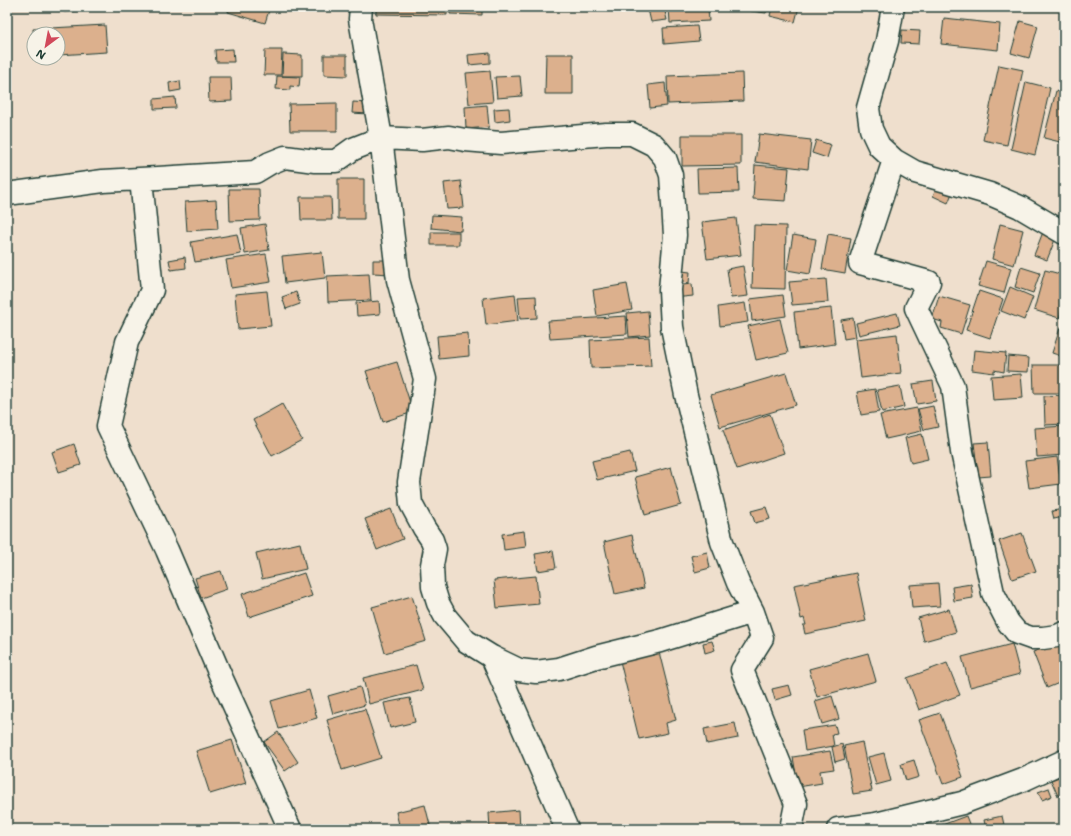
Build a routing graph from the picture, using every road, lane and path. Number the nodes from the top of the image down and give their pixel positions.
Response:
1 (361, 7) edge
2 (893, 7) edge
3 (381, 138) junction
4 (894, 160) junction
5 (141, 179) junction
6 (7, 194) edge
7 (1064, 232) edge
8 (753, 612) junction
9 (1064, 633) edge
10 (492, 657) junction
11 (1064, 761) edge
12 (290, 829) edge
13 (567, 829) edge
14 (791, 829) edge
15 (838, 829) edge

1 - 3 street
2 - 4 street
3 - 5 street
3 - 8 street
3 - 10 street
4 - 7 street
4 - 9 street
5 - 6 street
5 - 12 street
8 - 10 street
8 - 14 street
10 - 13 street
11 - 15 street

